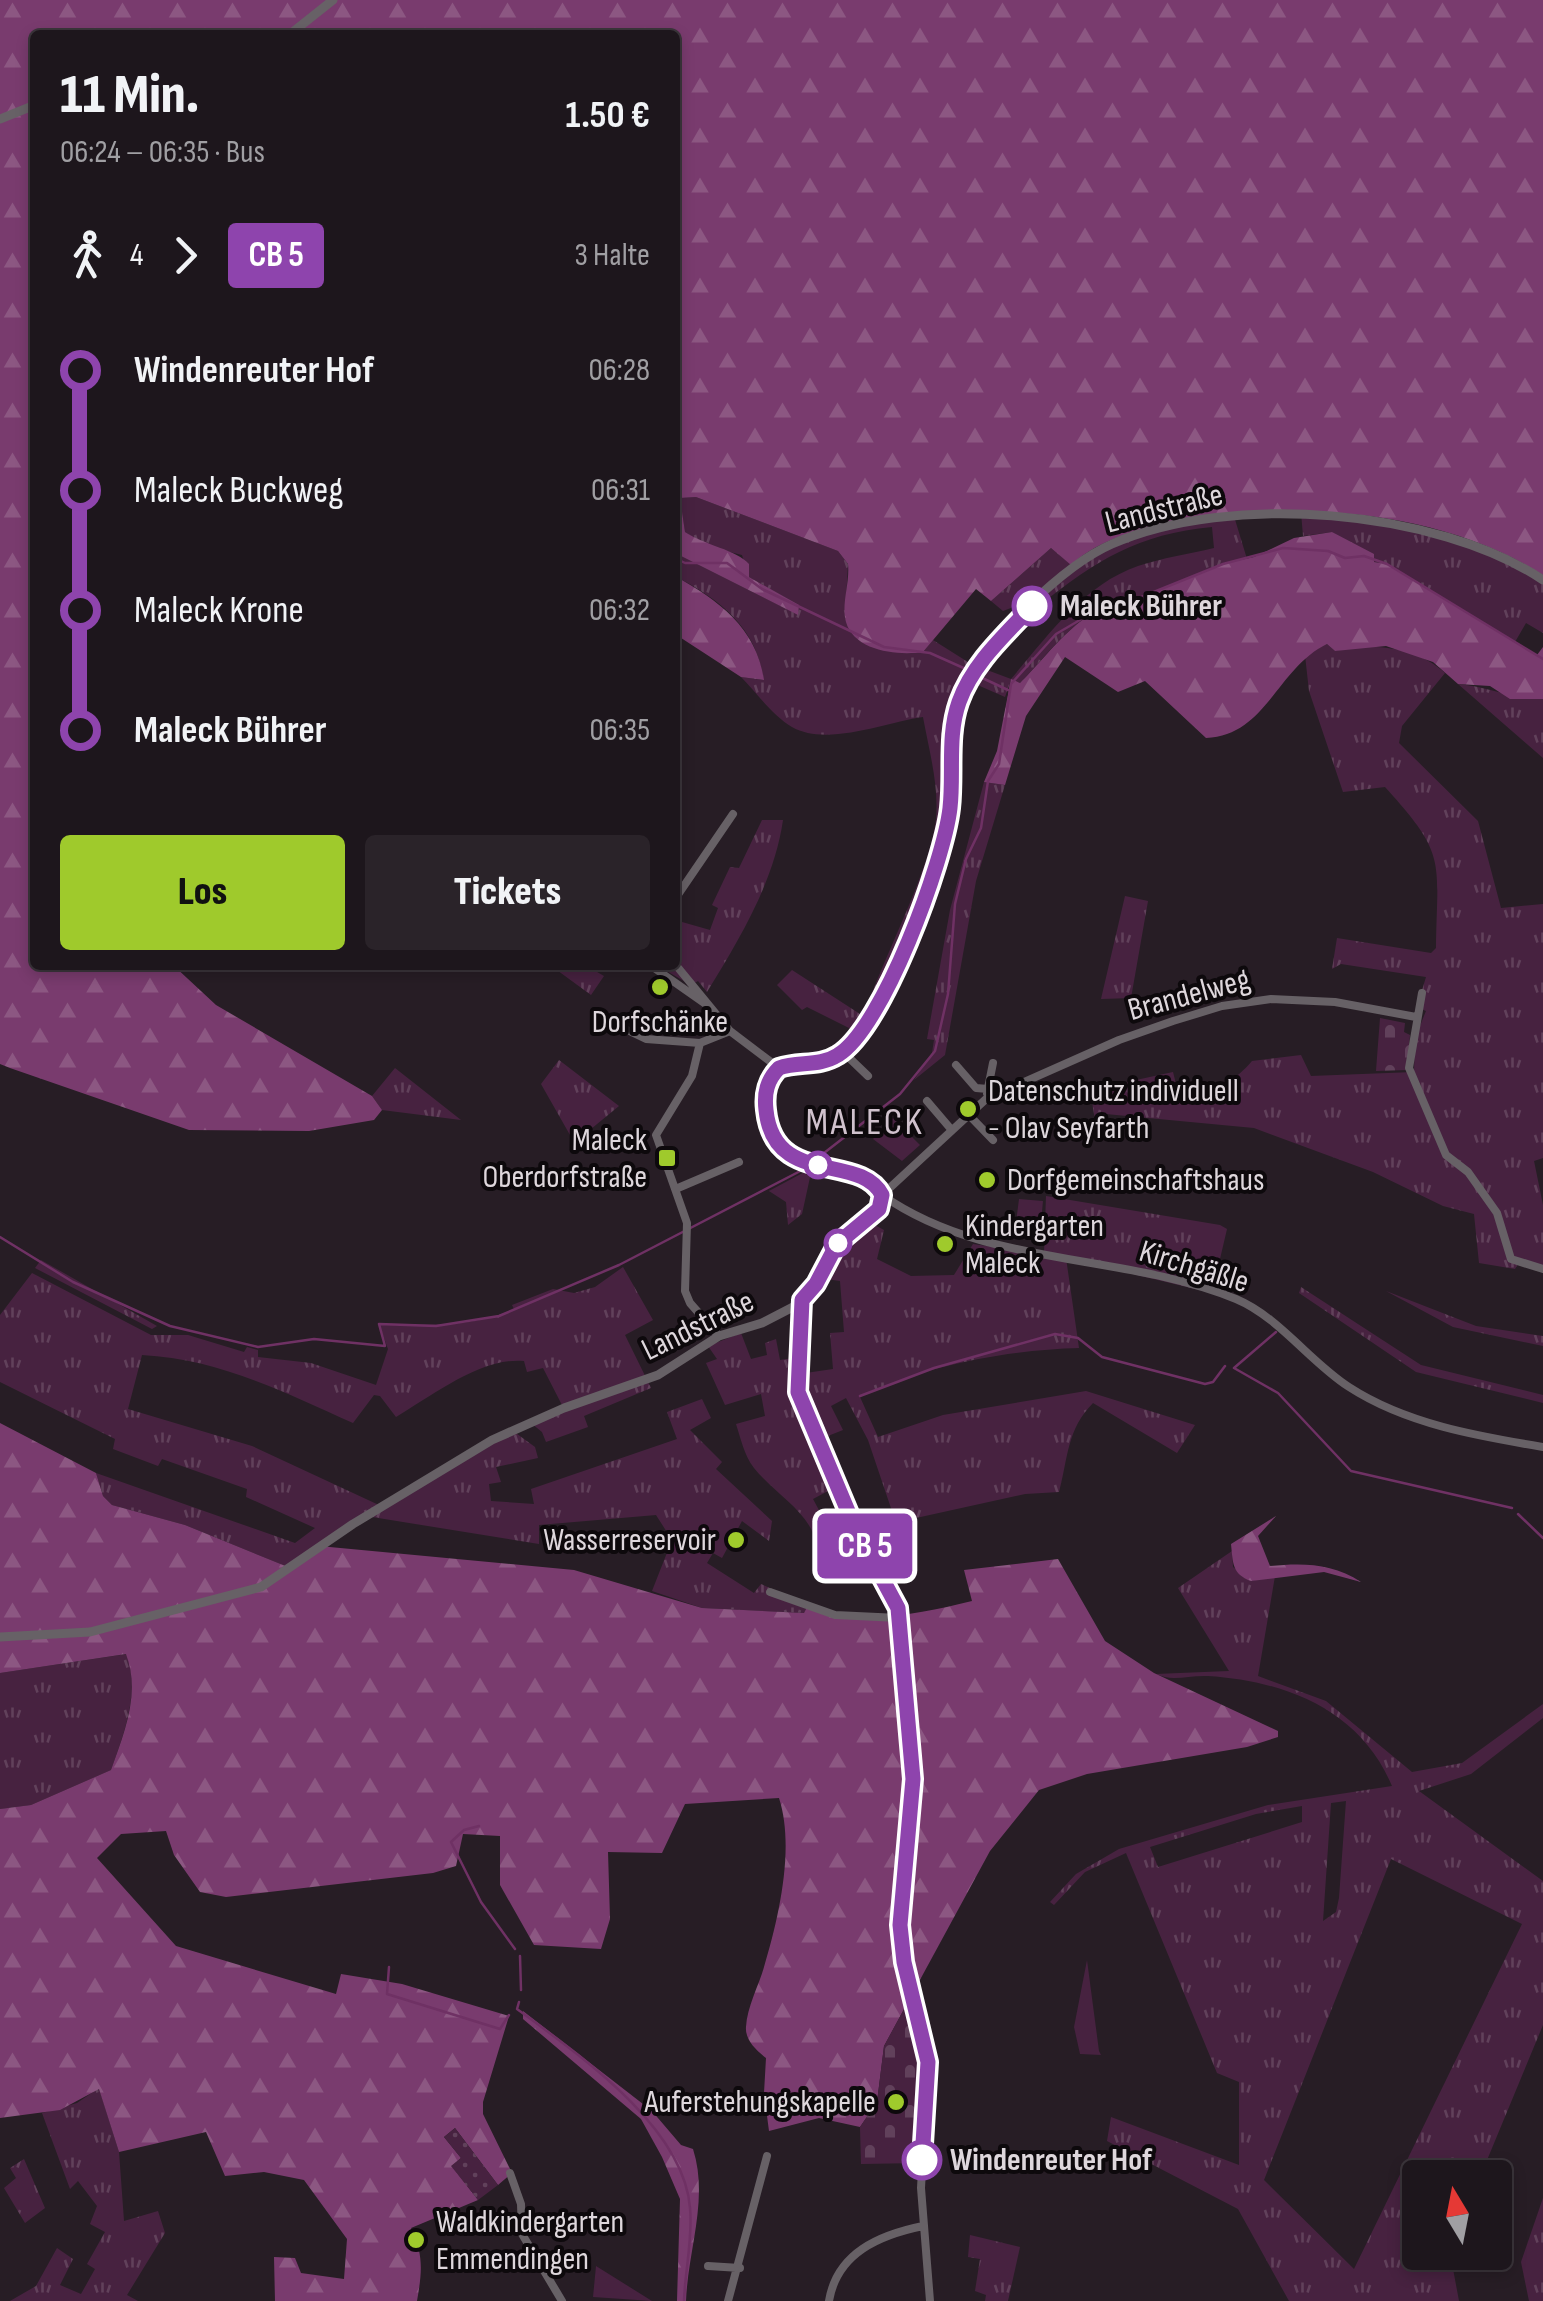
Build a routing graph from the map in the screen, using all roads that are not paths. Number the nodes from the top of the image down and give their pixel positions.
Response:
1 (333, 0) edge
2 (295, 30) edge
3 (30, 107) edge
4 (0, 119) edge
5 (1543, 580) edge
6 (733, 814) dead end
7 (680, 892) edge
8 (658, 970) edge
9 (680, 970) edge
10 (1422, 992) dead end
11 (712, 1006) junction
12 (1416, 1017) junction
13 (621, 1027) dead end
14 (730, 1031) junction
15 (700, 1043) junction
16 (843, 1052) junction
17 (993, 1063) dead end
18 (956, 1065) dead end
19 (779, 1068) junction
20 (868, 1076) dead end
21 (987, 1094) junction
22 (927, 1101) dead end
23 (968, 1112) junction
24 (950, 1128) junction
25 (994, 1140) dead end
26 (739, 1162) dead end
27 (678, 1188) junction
28 (882, 1195) junction
29 (1543, 1270) edge
30 (802, 1300) junction
31 (720, 1336) junction
32 (1543, 1448) edge
33 (770, 1592) dead end
34 (899, 1618) junction
35 (0, 1638) edge
36 (767, 2156) dead end
37 (510, 2174) dead end
38 (922, 2226) junction
39 (708, 2266) dead end
40 (740, 2268) junction
41 (562, 2301) edge
42 (728, 2301) edge
43 (830, 2301) edge
44 (930, 2301) edge

1 - 2 street
3 - 4 street
5 - 16 street, Landstraße
6 - 7 street
8 - 11 street
9 - 11 street
10 - 12 street
11 - 14 street
12 - 21 street, Brandelweg
12 - 29 street
13 - 15 street
14 - 15 street
14 - 19 street
15 - 27 street
16 - 19 street
16 - 20 street
17 - 21 street
18 - 21 street
19 - 28 street
21 - 23 street, Brandelweg
22 - 24 street
23 - 24 street, Brandelweg
23 - 25 street
24 - 28 street, Brandelweg
26 - 27 street
27 - 31 street
28 - 30 street, Landstraße
28 - 32 street, Kirchgäßle
30 - 31 street, Landstraße
30 - 34 street
31 - 35 street, Landstraße
33 - 34 street
34 - 38 street
36 - 40 street
37 - 41 street
38 - 43 street
38 - 44 street
39 - 40 street
40 - 42 street

